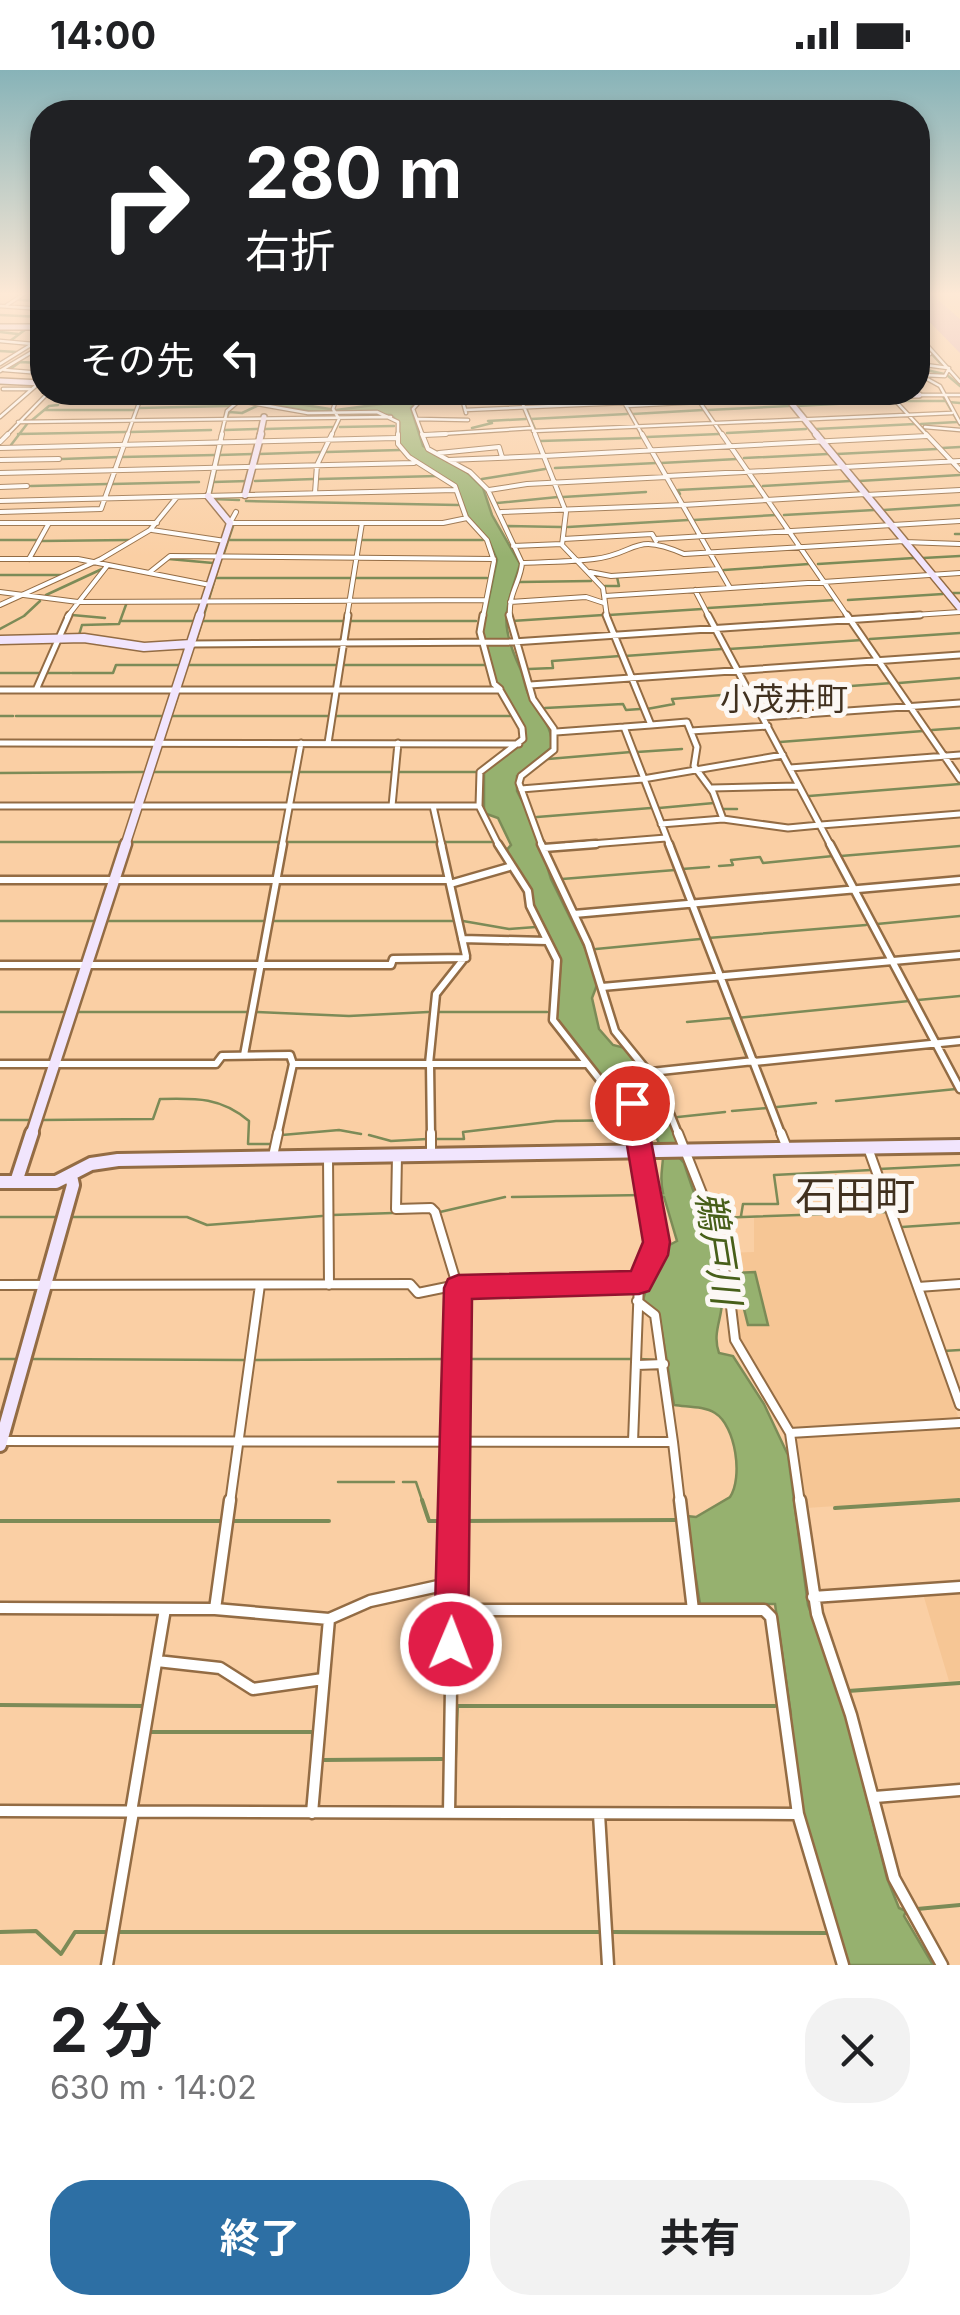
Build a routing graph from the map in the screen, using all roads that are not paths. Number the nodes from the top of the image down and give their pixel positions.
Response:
1 (930, 381) edge
2 (30, 383) edge
3 (1, 387) edge
4 (30, 389) edge
5 (30, 390) edge
6 (930, 395) edge
7 (944, 395) junction
8 (960, 395) edge
9 (138, 405) edge
10 (234, 405) edge
11 (273, 405) edge
12 (336, 405) edge
13 (415, 405) edge
14 (464, 405) edge
15 (548, 405) edge
16 (625, 405) edge
17 (704, 405) edge
18 (793, 405) edge
19 (902, 405) edge
20 (10, 406) junction
21 (33, 407) joint
22 (524, 407) junction
23 (465, 410) junction
24 (335, 412) junction
25 (908, 412) junction
26 (951, 413) junction
27 (1, 416) edge
28 (24, 417) junction
29 (264, 417) junction
30 (392, 417) junction
31 (803, 417) junction
32 (226, 418) junction
33 (339, 418) junction
34 (133, 420) junction
35 (417, 420) junction
36 (468, 420) junction
37 (18, 422) junction
38 (715, 422) junction
39 (960, 422) edge
40 (637, 426) junction
41 (923, 427) junction
42 (0, 429) edge
43 (10, 430) junction
44 (533, 430) junction
45 (960, 430) edge
46 (472, 432) junction
47 (424, 435) junction
48 (927, 436) junction
49 (396, 438) junction
50 (329, 440) junction
51 (0, 441) edge
52 (259, 441) junction
53 (822, 441) junction
54 (220, 442) junction
55 (124, 444) junction
56 (732, 446) junction
57 (0, 448) edge
58 (651, 450) junction
59 (438, 454) junction
60 (544, 456) junction
61 (502, 457) junction
62 (59, 458) dead end
63 (0, 460) edge
64 (447, 460) junction
65 (952, 461) junction
66 (960, 461) edge
67 (421, 463) junction
68 (317, 466) junction
69 (254, 467) junction
70 (843, 467) junction
71 (214, 468) junction
72 (115, 470) junction
73 (960, 470) edge
74 (750, 472) junction
75 (0, 473) edge
76 (666, 477) junction
77 (554, 483) junction
78 (27, 486) dead end
79 (0, 487) edge
80 (456, 490) junction
81 (488, 490) junction
82 (960, 490) edge
83 (315, 493) junction
84 (866, 495) junction
85 (208, 496) junction
86 (178, 497) junction
87 (105, 498) junction
88 (243, 498) junction
89 (769, 500) junction
90 (0, 501) edge
91 (683, 505) junction
92 (0, 512) edge
93 (236, 512) dead end
94 (501, 512) junction
95 (566, 512) junction
96 (467, 518) junction
97 (960, 521) edge
98 (159, 522) junction
99 (0, 523) edge
100 (49, 523) junction
101 (230, 523) junction
102 (362, 523) junction
103 (891, 525) junction
104 (150, 530) junction
105 (790, 531) junction
106 (700, 536) junction
107 (225, 540) junction
108 (656, 540) junction
109 (562, 541) junction
110 (904, 541) junction
111 (960, 544) edge
112 (513, 546) junction
113 (802, 547) junction
114 (710, 553) junction
115 (0, 558) edge
116 (30, 558) junction
117 (218, 559) junction
118 (356, 559) junction
119 (494, 559) junction
120 (578, 560) junction
121 (93, 563) junction
122 (522, 563) junction
123 (106, 566) junction
124 (719, 569) junction
125 (150, 572) junction
126 (590, 572) junction
127 (960, 573) edge
128 (932, 575) junction
129 (826, 582) junction
130 (210, 585) junction
131 (730, 588) junction
132 (695, 590) junction
133 (0, 592) edge
134 (18, 596) junction
135 (606, 596) junction
136 (205, 600) junction
137 (350, 600) junction
138 (486, 600) junction
139 (78, 602) junction
140 (510, 602) junction
141 (604, 603) junction
142 (0, 605) edge
143 (960, 610) edge
144 (850, 620) junction
145 (716, 628) junction
146 (614, 635) junction
147 (61, 638) junction
148 (1, 640) edge
149 (512, 642) junction
150 (483, 643) junction
151 (191, 644) junction
152 (343, 644) junction
153 (960, 656) edge
154 (880, 661) junction
155 (738, 671) junction
156 (632, 678) junction
157 (530, 685) junction
158 (0, 690) edge
159 (36, 690) junction
160 (176, 690) junction
161 (337, 690) junction
162 (500, 690) junction
163 (960, 703) edge
164 (912, 706) junction
165 (763, 717) junction
166 (650, 725) junction
167 (768, 726) junction
168 (624, 727) junction
169 (556, 732) junction
170 (691, 732) junction
171 (158, 743) junction
172 (328, 743) junction
173 (0, 744) edge
174 (301, 744) junction
175 (398, 744) junction
176 (520, 744) junction
177 (783, 755) junction
178 (960, 755) edge
179 (946, 756) junction
180 (790, 768) junction
181 (696, 771) junction
182 (643, 779) junction
183 (960, 779) edge
184 (800, 786) junction
185 (710, 788) junction
186 (521, 789) junction
187 (0, 806) edge
188 (138, 806) junction
189 (290, 806) junction
190 (392, 806) junction
191 (433, 806) junction
192 (479, 806) junction
193 (960, 814) edge
194 (723, 818) junction
195 (661, 824) junction
196 (820, 825) junction
197 (666, 838) junction
198 (544, 848) junction
199 (510, 867) junction
200 (0, 880) edge
201 (114, 880) junction
202 (276, 880) junction
203 (960, 880) edge
204 (449, 882) junction
205 (854, 889) junction
206 (691, 903) junction
207 (574, 914) junction
208 (462, 939) junction
209 (548, 941) junction
210 (960, 955) edge
211 (466, 958) junction
212 (892, 961) junction
213 (87, 964) junction
214 (0, 965) edge
215 (261, 965) junction
216 (719, 977) junction
217 (602, 987) junction
218 (960, 1041) edge
219 (936, 1043) junction
220 (244, 1055) junction
221 (754, 1061) junction
222 (0, 1064) edge
223 (54, 1064) junction
224 (293, 1064) junction
225 (430, 1064) junction
226 (585, 1064) junction
227 (652, 1072) junction
228 (960, 1089) edge
229 (960, 1146) edge
230 (868, 1148) junction
231 (788, 1150) junction
232 (643, 1151) junction
233 (682, 1151) junction
234 (398, 1154) junction
235 (430, 1154) junction
236 (328, 1155) junction
237 (273, 1156) junction
238 (70, 1176) junction
239 (0, 1182) edge
240 (16, 1182) junction
241 (639, 1282) junction
242 (960, 1284) edge
243 (0, 1285) edge
244 (45, 1285) junction
245 (260, 1285) junction
246 (329, 1285) junction
247 (458, 1286) junction
248 (918, 1286) junction
249 (638, 1302) junction
250 (664, 1364) junction
251 (637, 1365) junction
252 (960, 1405) edge
253 (960, 1424) edge
254 (790, 1433) junction
255 (238, 1442) junction
256 (454, 1442) junction
257 (633, 1442) junction
258 (673, 1442) junction
259 (0, 1443) edge
260 (452, 1582) junction
261 (960, 1587) edge
262 (812, 1598) junction
263 (0, 1608) edge
264 (164, 1609) junction
265 (215, 1609) junction
266 (452, 1610) junction
267 (693, 1610) junction
268 (329, 1618) junction
269 (156, 1662) junction
270 (324, 1679) junction
271 (960, 1790) edge
272 (875, 1796) junction
273 (0, 1812) edge
274 (132, 1812) junction
275 (312, 1813) junction
276 (448, 1813) junction
277 (600, 1814) junction
278 (798, 1814) junction
279 (107, 1965) edge
280 (608, 1965) edge
281 (843, 1965) edge
282 (942, 1965) edge

1 - 7 street
2 - 3 street
3 - 4 street
5 - 20 street
6 - 7 street
7 - 8 street
7 - 26 street
9 - 34 street
10 - 32 street
11 - 24 street
12 - 24 street
13 - 35 street
14 - 23 street
15 - 22 street
16 - 40 street
17 - 38 street
18 - 31 street
19 - 25 street
20 - 21 street
20 - 27 street
21 - 28 street
22 - 23 street
22 - 44 street
23 - 36 street
24 - 30 street
24 - 33 street
25 - 26 street
25 - 31 street
25 - 41 street
26 - 39 street
27 - 28 street
28 - 37 street
29 - 32 street
29 - 33 street
29 - 52 street
30 - 33 street
30 - 49 street
31 - 38 street
31 - 53 street
32 - 34 street
32 - 54 street
33 - 50 street
34 - 37 street
34 - 55 street
35 - 36 street
35 - 47 street
36 - 46 street
37 - 43 street
38 - 40 street
38 - 56 street
40 - 44 street
40 - 58 street
41 - 45 street
41 - 48 street
42 - 43 street
43 - 51 street
44 - 46 street
44 - 60 street
46 - 47 street
47 - 59 street
48 - 53 street
48 - 65 street
49 - 50 street
49 - 67 street
50 - 52 street
50 - 68 street
52 - 54 street
52 - 69 street
53 - 56 street
53 - 70 street
54 - 55 street
54 - 71 street
55 - 57 street
55 - 72 street
56 - 58 street
56 - 74 street
58 - 60 street
58 - 76 street
59 - 61 street
59 - 64 street
60 - 61 street
60 - 77 street
61 - 64 street
62 - 63 street
64 - 81 street
65 - 66 street
65 - 70 street
65 - 73 street
67 - 68 street
67 - 80 street
68 - 69 street
68 - 83 street
69 - 71 street
69 - 88 street
70 - 74 street
70 - 84 street
71 - 72 street
71 - 85 street
72 - 75 street
72 - 87 street
74 - 76 street
74 - 89 street
76 - 77 street
76 - 91 street
77 - 81 street
77 - 95 street
78 - 79 street
80 - 83 street
80 - 96 street
81 - 94 street
82 - 84 street
83 - 88 street
84 - 89 street
84 - 103 street
85 - 86 street
85 - 88 street
85 - 101 street
86 - 87 street
86 - 98 street
87 - 90 street
87 - 92 street
89 - 91 street
89 - 105 street
91 - 95 street
91 - 106 street
93 - 101 street
94 - 95 street
94 - 112 street
95 - 109 street
96 - 102 street
96 - 119 street
97 - 103 street
98 - 100 street
98 - 104 street
99 - 100 street
100 - 116 street
101 - 102 street
101 - 107 street
102 - 118 street
103 - 105 street
103 - 110 street
104 - 107 street
104 - 121 street
105 - 106 street
105 - 113 street
106 - 108 street
106 - 114 street
107 - 117 street
108 - 109 street
108 - 114 street
108 - 120 street
109 - 112 street
109 - 120 street
110 - 111 street
110 - 113 street
110 - 128 street
112 - 122 street
113 - 114 street
113 - 129 street
114 - 124 street
115 - 116 street
116 - 121 street
117 - 118 street
117 - 125 street
117 - 130 street
118 - 119 street
118 - 137 street
119 - 138 street
120 - 122 street
120 - 126 street
121 - 123 street
121 - 134 street
122 - 140 street
123 - 125 street
123 - 139 street
124 - 126 street
124 - 131 street
125 - 130 street
126 - 135 street
127 - 128 street
128 - 129 street
128 - 143 street
129 - 131 street
129 - 144 street
130 - 136 street
131 - 132 street
132 - 135 street
132 - 145 street
133 - 134 street
134 - 139 street
134 - 142 street
135 - 141 street
136 - 137 street
136 - 139 street
136 - 151 street
137 - 138 street
137 - 152 street
138 - 150 street
139 - 147 street
140 - 141 street
140 - 149 street
141 - 146 street
143 - 144 street
144 - 145 street
144 - 154 street
145 - 146 street
145 - 155 street
146 - 149 street
146 - 156 street
147 - 148 street
147 - 151 street
147 - 159 street
149 - 150 street
149 - 157 street
150 - 152 street
150 - 162 street
151 - 152 street
151 - 160 street
152 - 161 street
153 - 154 street
154 - 155 street
154 - 164 street
155 - 156 street
155 - 165 street
156 - 157 street
156 - 166 street
157 - 169 street
158 - 159 street
159 - 160 street
160 - 161 street
160 - 171 street
161 - 162 street
161 - 172 street
162 - 176 street
163 - 164 street
164 - 165 street
164 - 179 street
165 - 167 street
166 - 168 street
166 - 170 street
167 - 170 street
167 - 177 street
168 - 169 street
168 - 182 street
169 - 186 street
170 - 181 street
171 - 173 street
171 - 174 street
171 - 188 street
172 - 174 street
172 - 175 street
174 - 189 street
175 - 176 street
175 - 190 street
176 - 192 street
177 - 180 street
177 - 181 street
178 - 179 street
179 - 180 street
179 - 183 street
180 - 184 street
181 - 182 street
181 - 185 street
182 - 186 street
182 - 195 street
184 - 185 street
184 - 196 street
185 - 194 street
186 - 198 street
187 - 188 street
188 - 189 street
188 - 201 street
189 - 190 street
189 - 202 street
190 - 191 street
191 - 192 street
191 - 204 street
192 - 199 street
193 - 196 street
194 - 195 street
194 - 196 street
195 - 197 street
196 - 205 street
197 - 198 street
197 - 206 street
198 - 207 street
199 - 204 street
199 - 209 street
200 - 201 street
201 - 202 street
201 - 213 street
202 - 204 street
202 - 215 street
203 - 205 street
204 - 208 street
205 - 206 street
205 - 212 street
206 - 207 street
206 - 216 street
207 - 217 street
208 - 209 street
208 - 211 street
209 - 226 street
210 - 212 street
211 - 215 street
211 - 225 street
212 - 216 street
212 - 219 street
213 - 214 street
213 - 215 street
213 - 223 street
215 - 220 street
216 - 217 street
216 - 221 street
217 - 227 street
218 - 219 street
219 - 221 street
219 - 228 street
220 - 223 street
220 - 224 street
221 - 227 street
221 - 231 street
222 - 223 street
223 - 240 street
224 - 225 street
224 - 237 street
225 - 226 street
225 - 235 street
226 - 232 street
227 - 233 street
229 - 230 street
230 - 231 street
230 - 248 street
231 - 233 street
232 - 233 street
232 - 235 street
232 - 241 street
233 - 254 street
234 - 235 street
234 - 236 street
234 - 247 street
236 - 237 street
236 - 246 street
237 - 238 street
238 - 240 street
238 - 244 street
239 - 240 street
241 - 247 street
241 - 249 street
242 - 248 street
243 - 244 street
244 - 245 street
244 - 259 street
245 - 246 street
245 - 255 street
246 - 247 street
247 - 256 street
248 - 252 street
249 - 250 street
249 - 251 street
250 - 251 street
250 - 258 street
251 - 257 street
253 - 254 street
254 - 262 street
255 - 256 street
255 - 259 street
255 - 265 street
256 - 257 street
256 - 260 street
257 - 258 street
258 - 267 street
260 - 266 street
260 - 268 street
261 - 262 street
262 - 272 street
263 - 264 street
264 - 265 street
264 - 269 street
265 - 268 street
266 - 267 street
266 - 276 street
267 - 278 street
268 - 270 street
269 - 270 street
269 - 274 street
270 - 275 street
271 - 272 street
272 - 282 street
273 - 274 street
274 - 275 street
274 - 279 street
275 - 276 street
276 - 277 street
277 - 278 street
277 - 280 street
278 - 281 street

